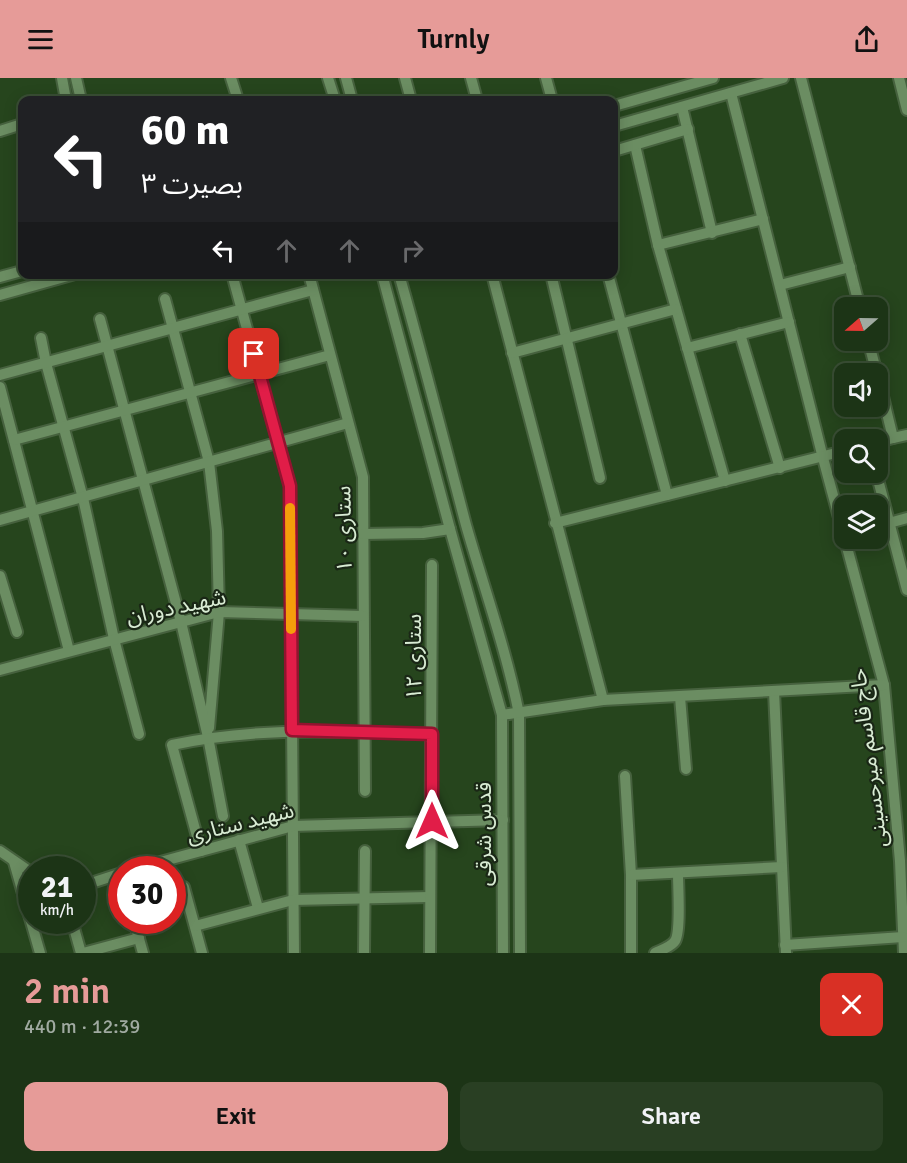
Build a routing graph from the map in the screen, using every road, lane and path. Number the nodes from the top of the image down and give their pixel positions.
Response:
1 (62, 78) edge
2 (76, 78) edge
3 (231, 78) edge
4 (328, 78) edge
5 (346, 78) edge
6 (405, 78) edge
7 (471, 78) edge
8 (546, 78) edge
9 (713, 78) edge
10 (783, 78) edge
11 (801, 78) edge
12 (900, 78) edge
13 (731, 93) junction
14 (65, 96) edge
15 (80, 96) edge
16 (237, 96) edge
17 (333, 96) edge
18 (351, 96) edge
19 (410, 96) edge
20 (476, 96) edge
21 (551, 96) edge
22 (618, 104) edge
23 (682, 107) junction
24 (907, 110) edge
25 (18, 125) edge
26 (618, 125) edge
27 (688, 129) junction
28 (0, 130) edge
29 (635, 145) junction
30 (618, 150) edge
31 (763, 219) junction
32 (712, 232) junction
33 (658, 244) junction
34 (850, 267) junction
35 (18, 272) edge
36 (0, 277) edge
37 (57, 279) edge
38 (233, 279) edge
39 (310, 279) edge
40 (383, 279) edge
41 (400, 279) edge
42 (493, 279) edge
43 (552, 279) edge
44 (609, 279) edge
45 (780, 285) junction
46 (313, 290) junction
47 (0, 295) edge
48 (857, 297) edge
49 (165, 299) dead end
50 (676, 309) junction
51 (241, 310) junction
52 (100, 320) dead end
53 (789, 322) junction
54 (622, 324) junction
55 (173, 328) junction
56 (740, 334) junction
57 (41, 338) dead end
58 (567, 338) junction
59 (108, 346) junction
60 (687, 348) junction
61 (512, 353) junction
62 (330, 355) junction
63 (46, 363) junction
64 (0, 375) edge
65 (260, 375) junction
66 (0, 387) edge
67 (190, 394) junction
68 (125, 412) junction
69 (888, 417) edge
70 (348, 423) junction
71 (64, 428) junction
72 (907, 435) edge
73 (893, 438) junction
74 (888, 439) edge
75 (14, 440) junction
76 (278, 443) junction
77 (834, 455) edge
78 (823, 458) junction
79 (209, 462) junction
80 (780, 468) junction
81 (600, 478) dead end
82 (144, 481) junction
83 (725, 481) junction
84 (879, 483) edge
85 (667, 495) junction
86 (83, 498) junction
87 (33, 512) junction
88 (907, 518) edge
89 (0, 520) edge
90 (555, 523) junction
91 (889, 523) junction
92 (450, 529) junction
93 (363, 534) junction
94 (432, 565) dead end
95 (0, 576) edge
96 (907, 590) edge
97 (219, 612) junction
98 (291, 614) junction
99 (363, 616) junction
100 (181, 622) junction
101 (17, 632) dead end
102 (114, 639) junction
103 (69, 651) junction
104 (0, 670) edge
105 (884, 685) junction
106 (774, 691) junction
107 (681, 697) junction
108 (603, 700) junction
109 (519, 714) junction
110 (502, 715) junction
111 (292, 730) junction
112 (363, 732) junction
113 (140, 734) dead end
114 (432, 734) junction
115 (208, 737) junction
116 (686, 769) dead end
117 (625, 776) dead end
118 (365, 791) dead end
119 (223, 816) dead end
120 (503, 820) junction
121 (432, 821) junction
122 (293, 826) junction
123 (239, 840) junction
124 (0, 851) edge
125 (201, 851) junction
126 (365, 851) dead end
127 (184, 856) edge
128 (903, 861) edge
129 (14, 862) junction
130 (503, 862) junction
131 (18, 864) edge
132 (520, 864) junction
133 (782, 867) junction
134 (678, 874) junction
135 (631, 875) junction
136 (186, 894) edge
137 (429, 897) junction
138 (364, 898) junction
139 (293, 900) junction
140 (258, 909) junction
141 (195, 926) junction
142 (76, 934) edge
143 (138, 934) edge
144 (903, 937) junction
145 (139, 938) junction
146 (786, 949) edge
147 (40, 953) edge
148 (82, 953) edge
149 (143, 953) edge
150 (202, 953) edge
151 (294, 953) edge
152 (364, 953) edge
153 (430, 953) edge
154 (503, 953) edge
155 (520, 953) edge
156 (631, 953) edge
157 (655, 953) edge
158 (904, 953) edge

1 - 14 street
2 - 15 street
3 - 16 street
4 - 17 street
5 - 18 street
6 - 19 street
7 - 20 street
8 - 21 street
9 - 22 street
10 - 13 street
11 - 34 street
12 - 24 street
13 - 23 street
13 - 31 street, حاج قاسم میرحسینی
23 - 26 street
23 - 27 street
25 - 28 street
27 - 29 street
27 - 32 street
29 - 30 street
29 - 33 street
31 - 32 street
31 - 45 street, حاج قاسم میرحسینی
32 - 33 street
33 - 50 street
34 - 45 street
34 - 48 street
35 - 36 street
37 - 47 street
38 - 51 street
39 - 46 street, ستاری ۱۰
40 - 92 street, قدس شرقی
41 - 109 street
42 - 61 street
43 - 58 street
44 - 54 street
45 - 53 street, حاج قاسم میرحسینی
46 - 51 street
46 - 62 street, ستاری ۱۰
49 - 55 street
50 - 54 street
50 - 60 street
51 - 55 street
51 - 65 street
52 - 59 street
53 - 56 street
53 - 78 street, حاج قاسم میرحسینی
54 - 58 street
54 - 85 street
55 - 59 street
55 - 67 street
56 - 60 street
56 - 80 street
57 - 63 street
58 - 61 street
58 - 81 street
59 - 63 street
59 - 68 street
60 - 83 street
61 - 90 street
62 - 65 street
62 - 70 street, ستاری ۱۰
63 - 64 street
63 - 71 street
65 - 67 street
65 - 76 street
66 - 75 street
67 - 68 street
67 - 79 street
68 - 71 street
68 - 82 street
69 - 73 street
70 - 76 street
70 - 93 street, ستاری ۱۰
71 - 75 street
71 - 86 street
72 - 73 street
73 - 74 street
75 - 87 street
76 - 79 street
76 - 98 street
77 - 78 street
78 - 80 street
78 - 105 street, حاج قاسم میرحسینی
79 - 82 street
79 - 97 street
80 - 83 street
82 - 86 street
82 - 100 street
83 - 85 street
84 - 91 street
85 - 90 street
86 - 87 street
86 - 102 street
87 - 89 street
87 - 103 street
88 - 91 street
90 - 108 street
91 - 96 street
92 - 93 street
92 - 110 street, قدس شرقی
93 - 99 street, ستاری ۱۰
94 - 114 street, ستاری ۱۲
95 - 101 street
97 - 98 street, شهید دوران
97 - 100 street, شهید دوران
97 - 115 street
98 - 99 street, شهید دوران
98 - 111 street
99 - 112 street, ستاری ۱۰
100 - 102 street, شهید دوران
100 - 115 street
102 - 103 street, شهید دوران
102 - 113 street
103 - 104 street, شهید دوران
105 - 106 street
105 - 128 street, حاج قاسم میرحسینی
106 - 107 street
106 - 133 street
107 - 108 street
107 - 116 street
108 - 109 street
109 - 110 street
109 - 132 street
110 - 120 street, قدس شرقی
111 - 112 street
111 - 115 street
111 - 122 street
112 - 114 street
112 - 118 street, ستاری ۱۰
114 - 121 street, ستاری ۱۲
115 - 119 street
115 - 125 street
117 - 135 street
120 - 121 street, شهید ستاری
120 - 130 street, قدس شرقی
121 - 122 street, شهید ستاری
121 - 137 street, ستاری ۱۲
122 - 123 street, شهید ستاری
122 - 139 street
123 - 125 street, شهید ستاری
123 - 140 street
124 - 129 street
125 - 127 street, شهید ستاری
126 - 138 street
128 - 144 street, حاج قاسم میرحسینی
129 - 131 street
129 - 147 street
130 - 132 street
130 - 154 street, قدس شرقی
132 - 155 street
133 - 134 street
133 - 146 street
134 - 135 street
134 - 157 street
135 - 156 street
136 - 141 street
137 - 138 street
137 - 153 street, ستاری ۱۲
138 - 139 street
138 - 152 street
139 - 140 street
139 - 151 street
140 - 141 street
141 - 150 street
142 - 148 street
143 - 145 street
144 - 146 street
144 - 158 street, حاج قاسم میرحسینی
145 - 148 street
145 - 149 street

